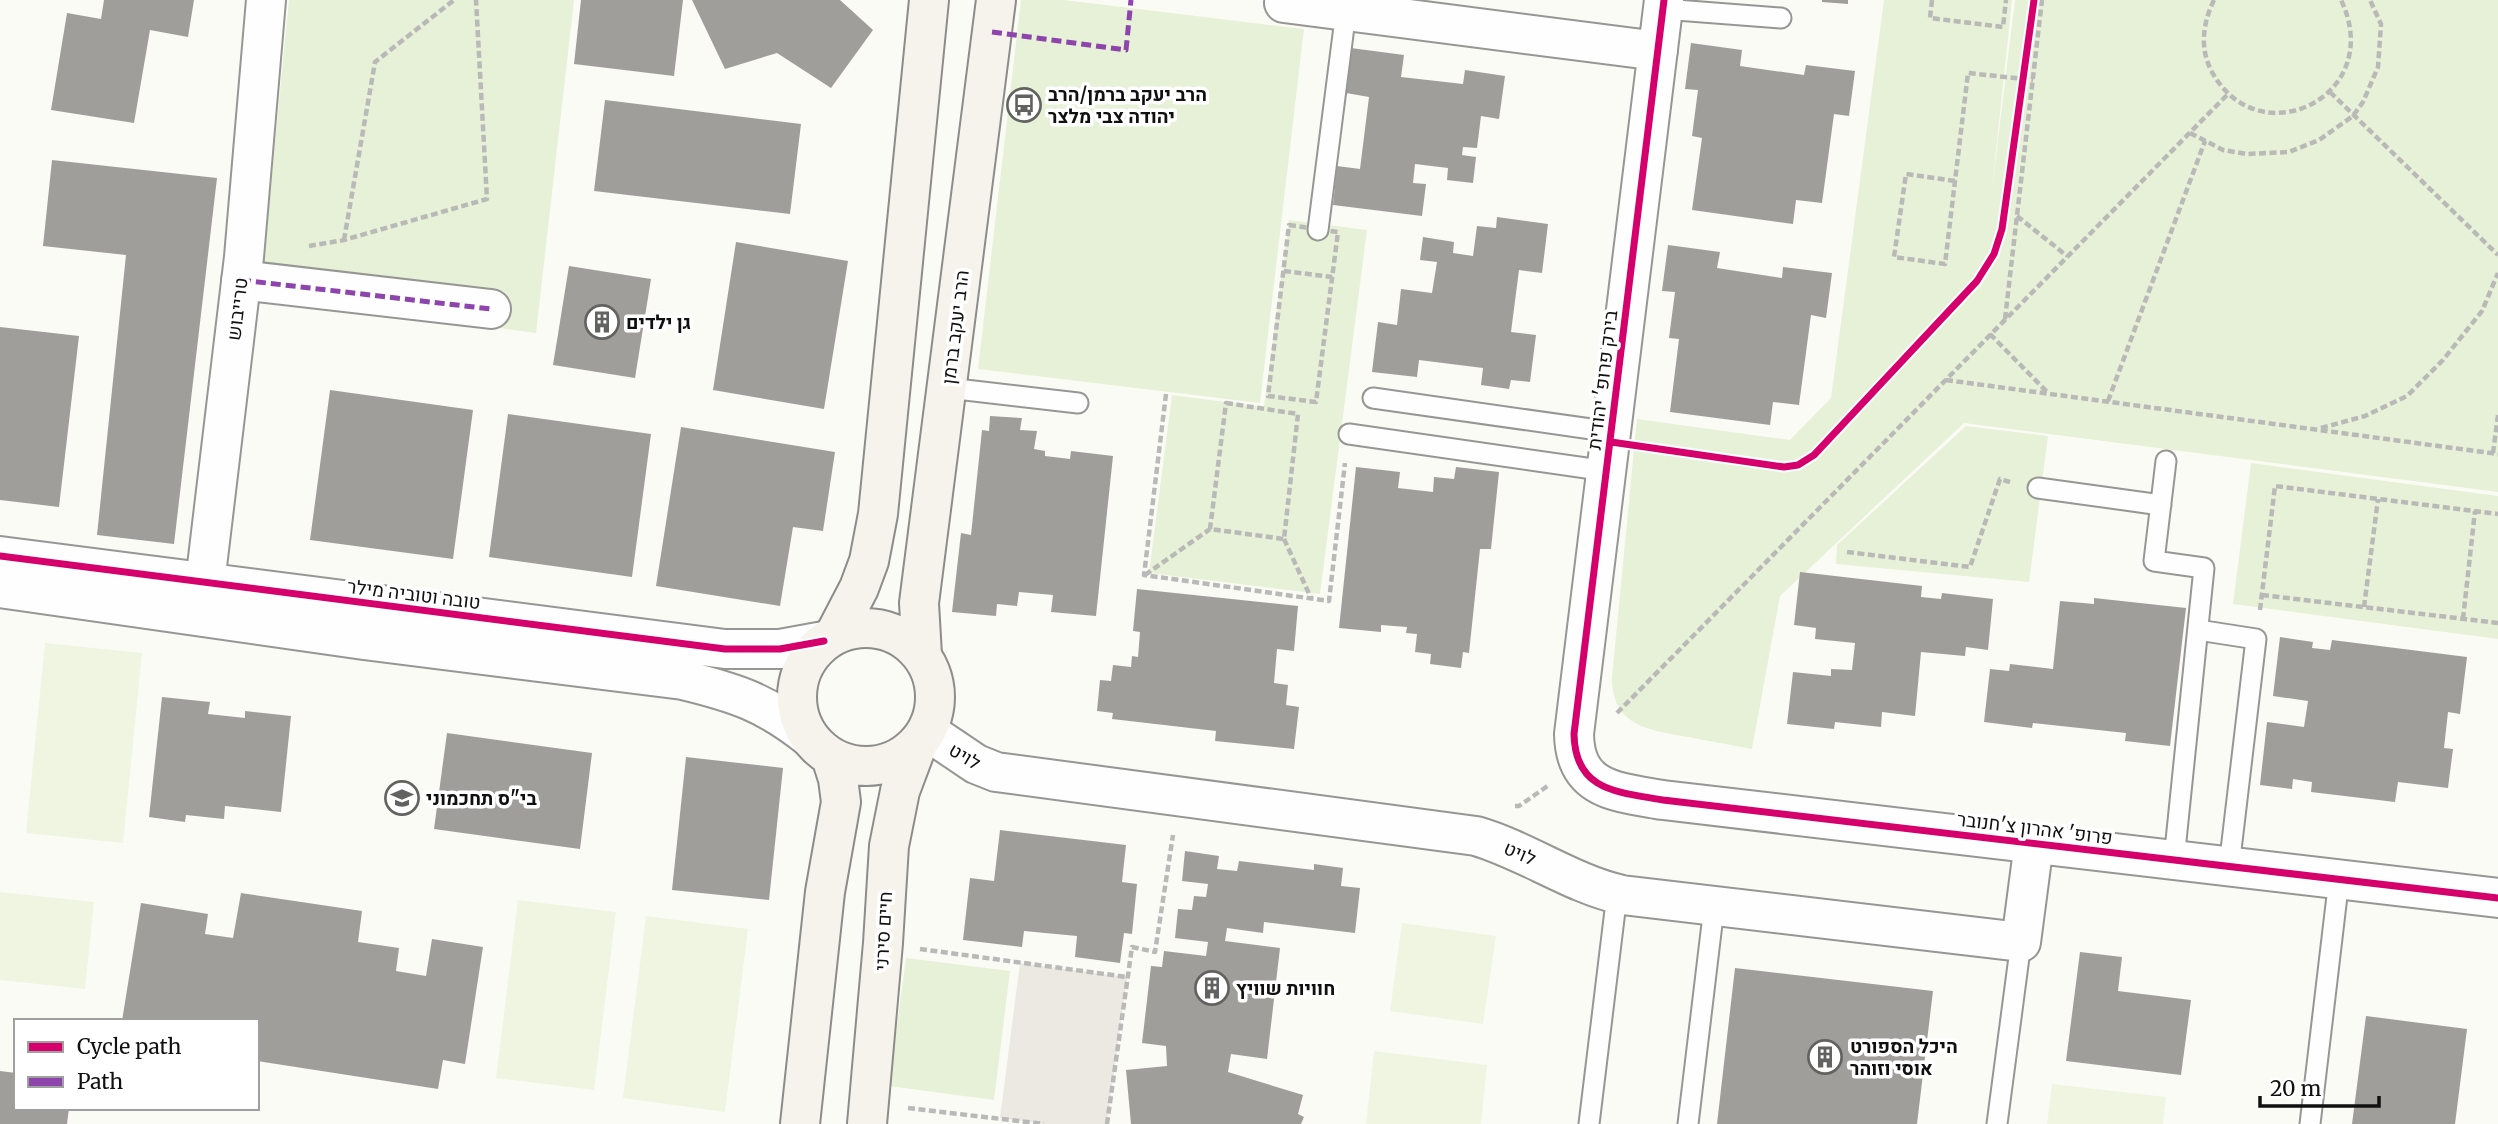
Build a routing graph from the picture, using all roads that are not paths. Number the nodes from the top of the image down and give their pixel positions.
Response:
1 (266, 0) edge
2 (929, 0) edge
3 (996, 0) edge
4 (1272, 2) edge
5 (1664, 4) edge
6 (1346, 11) junction
7 (1781, 18) dead end
8 (1658, 51) junction
9 (1318, 230) road end
10 (241, 280) junction
11 (491, 309) dead end
12 (948, 388) junction
13 (1373, 398) dead end
14 (1078, 404) dead end
15 (1612, 432) junction
16 (1349, 434) road end
17 (2166, 461) dead end
18 (1607, 471) junction
19 (2038, 488) road end
20 (2161, 505) junction
21 (0, 556) edge
22 (0, 588) edge
23 (202, 600) junction
24 (2198, 630) junction
25 (830, 638) junction
26 (922, 655) junction
27 (923, 737) junction
28 (820, 747) junction
29 (1577, 759) joint
30 (2034, 844) junction
31 (2174, 860) junction
32 (2229, 866) junction
33 (2339, 879) junction
34 (1617, 894) junction
35 (2498, 898) edge
36 (1714, 907) junction
37 (2021, 943) junction
38 (868, 1114) edge
39 (800, 1124) edge
40 (1589, 1124) edge
41 (1688, 1124) edge
42 (1997, 1124) edge
43 (2310, 1124) edge

1 - 10 street, טרייבוש
2 - 25 street
3 - 12 street, הרב יעקב ברמן
4 - 6 street
5 - 7 lane
5 - 8 street, בירק פרופ' יהודית
6 - 8 street
6 - 9 lane
8 - 15 street, בירק פרופ' יהודית
10 - 11 street
10 - 23 street, טרייבוש
12 - 14 lane
12 - 26 street, הרב יעקב ברמן
13 - 15 lane
15 - 18 street, בירק פרופ' יהודית
16 - 18 lane
17 - 20 lane
18 - 29 street, בירק פרופ' יהודית
19 - 20 lane
20 - 24 lane
21 - 23 street, טובה וטוביה מילר
22 - 23 street, טובה וטוביה מילר
23 - 25 street, טובה וטוביה מילר
23 - 28 street, טובה וטוביה מילר
24 - 31 lane
24 - 32 lane
25 - 26 street
25 - 28 street
26 - 27 street
27 - 28 street
27 - 34 street, לויט
27 - 38 street, חיים סירני
28 - 39 street
29 - 30 street, פרופ' אהרון צ'חנובר
30 - 31 street, פרופ' אהרון צ'חנובר
30 - 37 street
31 - 32 street, פרופ' אהרון צ'חנובר
32 - 33 street, פרופ' אהרון צ'חנובר
33 - 35 street, פרופ' אהרון צ'חנובר
33 - 43 lane
34 - 36 street, לויט
34 - 40 lane
36 - 37 street, לויט
36 - 41 lane
37 - 42 lane

